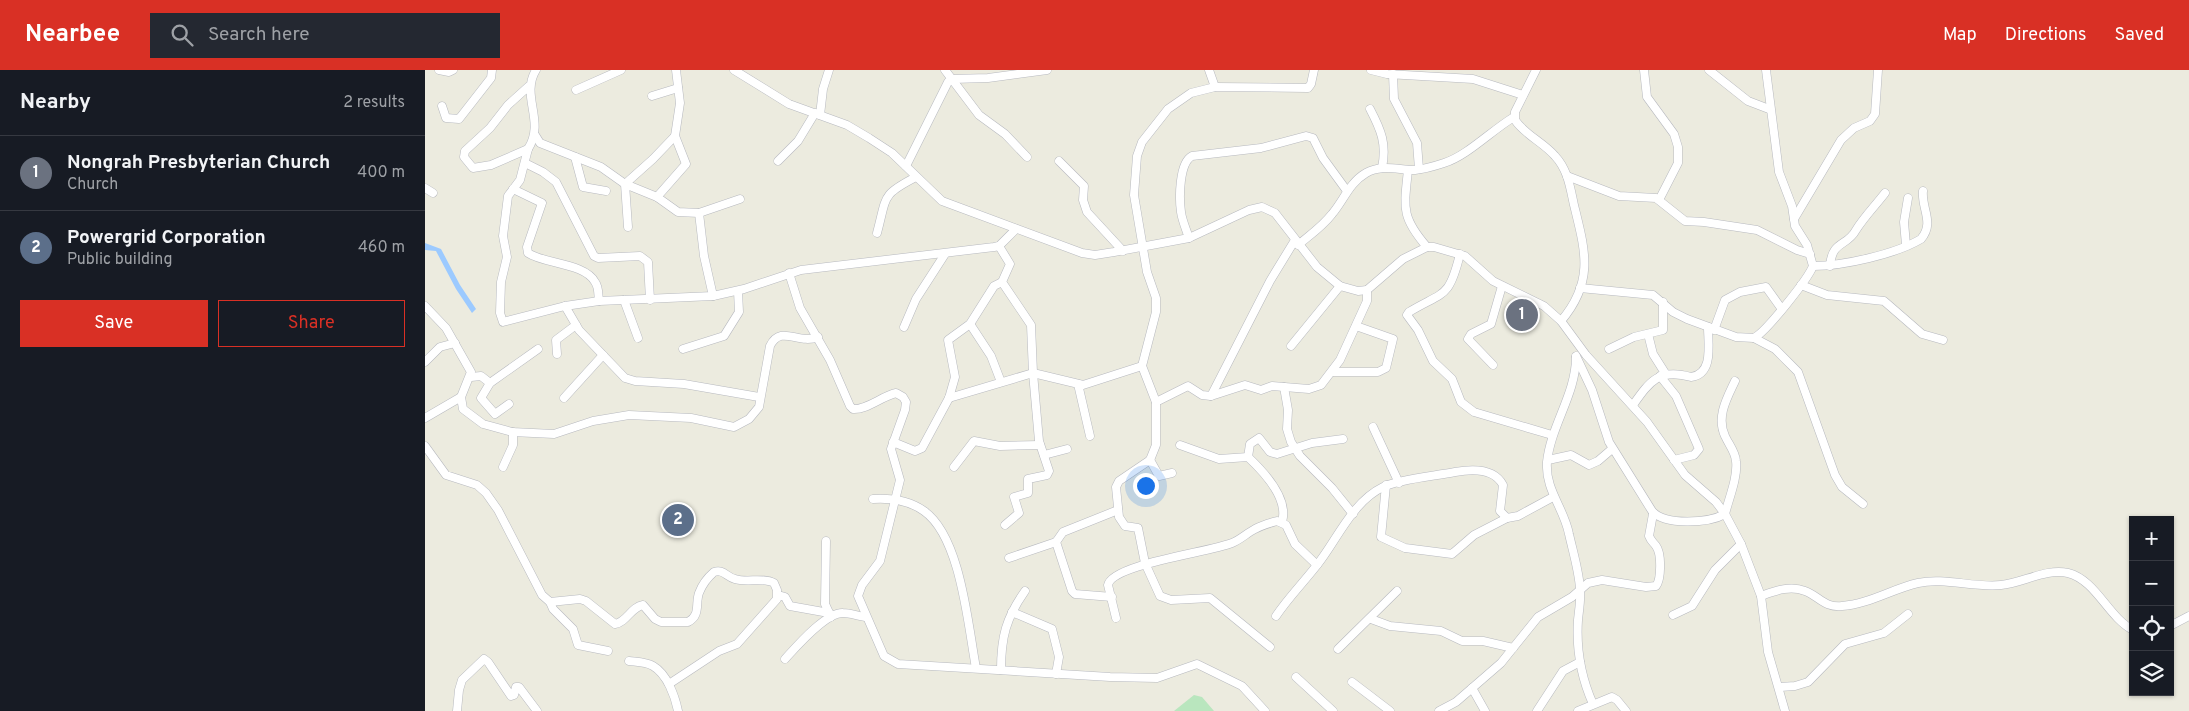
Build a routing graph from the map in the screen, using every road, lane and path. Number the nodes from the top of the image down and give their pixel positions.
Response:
1 (439, 70) edge
2 (453, 70) edge
3 (492, 70) edge
4 (536, 70) edge
5 (621, 70) edge
6 (676, 70) edge
7 (734, 70) edge
8 (829, 70) edge
9 (945, 70) edge
10 (1047, 70) edge
11 (1209, 70) edge
12 (1313, 70) edge
13 (1371, 70) edge
14 (1536, 70) edge
15 (1644, 70) edge
16 (1766, 70) edge
17 (1878, 70) edge
18 (1713, 71) edge
19 (749, 73) edge
20 (1393, 74) junction
21 (952, 80) junction
22 (529, 86) junction
23 (1215, 87) junction
24 (678, 88) junction
25 (577, 90) dead end
26 (1523, 95) junction
27 (652, 96) dead end
28 (442, 106) dead end
29 (1370, 109) dead end
30 (1769, 109) junction
31 (817, 114) junction
32 (1514, 117) junction
33 (535, 135) junction
34 (675, 136) junction
35 (528, 149) junction
36 (575, 157) junction
37 (1027, 157) dead end
38 (1059, 161) dead end
39 (778, 162) dead end
40 (525, 163) junction
41 (906, 166) junction
42 (1382, 168) junction
43 (1408, 170) junction
44 (1419, 170) junction
45 (1567, 176) junction
46 (916, 177) junction
47 (625, 184) junction
48 (425, 188) edge
49 (513, 188) junction
50 (606, 191) dead end
51 (1347, 191) junction
52 (1923, 191) dead end
53 (433, 193) dead end
54 (1885, 193) dead end
55 (657, 197) junction
56 (1908, 198) dead end
57 (740, 199) dead end
58 (1659, 200) junction
59 (699, 213) junction
60 (1794, 219) junction
61 (628, 228) dead end
62 (1016, 229) junction
63 (877, 233) dead end
64 (1189, 238) junction
65 (1296, 242) junction
66 (1906, 245) junction
67 (999, 246) junction
68 (1427, 247) junction
69 (1143, 248) junction
70 (1123, 251) junction
71 (945, 254) junction
72 (1460, 254) junction
73 (1809, 254) junction
74 (1813, 266) junction
75 (1830, 266) junction
76 (789, 273) junction
77 (1003, 282) junction
78 (1801, 285) junction
79 (1340, 286) junction
80 (1502, 286) junction
81 (1580, 288) junction
82 (738, 290) junction
83 (1367, 290) junction
84 (713, 296) junction
85 (624, 300) junction
86 (650, 300) junction
87 (599, 301) junction
88 (1663, 302) junction
89 (425, 306) edge
90 (565, 306) junction
91 (1781, 308) junction
92 (1561, 321) junction
93 (970, 324) junction
94 (576, 325) junction
95 (1356, 326) junction
96 (904, 327) dead end
97 (1711, 328) junction
98 (1647, 334) junction
99 (818, 337) junction
100 (638, 338) dead end
101 (1754, 338) junction
102 (1943, 340) dead end
103 (1575, 342) junction
104 (455, 343) junction
105 (1291, 346) dead end
106 (538, 349) dead end
107 (683, 349) dead end
108 (1609, 349) dead end
109 (557, 354) dead end
110 (603, 355) junction
111 (1576, 356) junction
112 (425, 362) edge
113 (1142, 366) junction
114 (1493, 366) dead end
115 (1331, 372) junction
116 (1033, 373) junction
117 (1663, 375) junction
118 (471, 377) junction
119 (1735, 381) dead end
120 (1001, 382) junction
121 (490, 383) junction
122 (1078, 384) junction
123 (1284, 387) junction
124 (1211, 396) junction
125 (461, 397) junction
126 (759, 397) junction
127 (564, 398) dead end
128 (949, 398) junction
129 (1156, 402) junction
130 (509, 404) dead end
131 (1633, 405) junction
132 (425, 418) edge
133 (1373, 426) dead end
134 (513, 432) junction
135 (1552, 435) junction
136 (1090, 436) dead end
137 (1343, 439) dead end
138 (893, 442) junction
139 (1040, 445) junction
140 (1180, 445) dead end
141 (425, 446) edge
142 (1067, 449) dead end
143 (1294, 449) junction
144 (1613, 449) junction
145 (1044, 456) junction
146 (1248, 457) junction
147 (1150, 460) junction
148 (1548, 460) junction
149 (1673, 460) junction
150 (503, 467) dead end
151 (954, 467) dead end
152 (1172, 472) dead end
153 (1399, 483) junction
154 (1386, 485) junction
155 (1553, 497) junction
156 (873, 499) dead end
157 (894, 500) junction
158 (1863, 504) dead end
159 (1118, 510) junction
160 (1353, 514) junction
161 (1653, 514) junction
162 (1725, 514) junction
163 (1507, 518) junction
164 (1282, 522) junction
165 (1005, 525) dead end
166 (826, 542) dead end
167 (1056, 542) junction
168 (1741, 544) junction
169 (1009, 558) dead end
170 (1145, 563) junction
171 (1317, 565) junction
172 (1580, 588) junction
173 (1025, 591) dead end
174 (1397, 591) dead end
175 (779, 595) junction
176 (1761, 596) junction
177 (1112, 597) junction
178 (550, 602) junction
179 (1012, 612) junction
180 (1908, 614) dead end
181 (830, 615) junction
182 (1673, 615) dead end
183 (1276, 616) dead end
184 (2189, 616) edge
185 (866, 617) junction
186 (1116, 618) dead end
187 (1371, 618) junction
188 (2174, 624) edge
189 (2129, 627) edge
190 (1270, 647) dead end
191 (1513, 648) junction
192 (1338, 649) dead end
193 (608, 651) dead end
194 (785, 659) dead end
195 (629, 661) dead end
196 (1580, 662) junction
197 (976, 668) junction
198 (1001, 670) junction
199 (1056, 674) junction
200 (1296, 677) dead end
201 (1352, 682) dead end
202 (669, 684) junction
203 (1780, 687) junction
204 (1472, 688) junction
205 (1593, 704) junction
206 (457, 711) edge
207 (537, 711) edge
208 (678, 711) edge
209 (1265, 711) edge
210 (1333, 711) edge
211 (1390, 711) edge
212 (1439, 711) edge
213 (1485, 711) edge
214 (1537, 711) edge
215 (1577, 711) edge
216 (1625, 711) edge
217 (1785, 711) edge

1 - 2 street
3 - 28 street
4 - 22 street
5 - 25 street
6 - 24 street
7 - 19 street
8 - 31 street
9 - 21 street
10 - 21 street
11 - 23 street
12 - 23 street
13 - 20 street
14 - 26 street
15 - 58 street
16 - 30 street
17 - 60 street
18 - 30 street
19 - 31 street
20 - 26 street
20 - 44 street
21 - 37 street
21 - 41 street
22 - 33 street
22 - 35 street
23 - 69 street
24 - 27 street
24 - 34 street
26 - 32 street
29 - 42 street
30 - 60 street
31 - 39 street
31 - 41 street
32 - 44 street
32 - 45 street
33 - 35 street
33 - 36 street
34 - 47 street
34 - 55 street
35 - 40 street
36 - 47 street
36 - 50 street
38 - 70 street
40 - 49 street
40 - 86 street
41 - 46 street
42 - 43 street
42 - 51 street
43 - 44 street
43 - 68 street
45 - 58 street
45 - 81 street
46 - 62 street
46 - 63 street
47 - 55 street
47 - 61 street
48 - 53 street
49 - 87 street
49 - 90 street
51 - 64 street
51 - 65 street
52 - 66 street
54 - 75 street
55 - 59 street
56 - 66 street
57 - 59 street
58 - 73 street
59 - 84 street
60 - 73 street
62 - 67 street
62 - 70 street
64 - 65 street
64 - 69 street
65 - 79 street
65 - 124 street
66 - 75 street
67 - 71 street
67 - 77 street
68 - 72 street
68 - 83 street
69 - 70 street
69 - 113 street
71 - 76 street
71 - 96 street
72 - 80 street
72 - 135 street
73 - 74 street
74 - 75 street
74 - 78 street
76 - 82 street
76 - 99 street
77 - 93 street
77 - 116 street
78 - 91 street
78 - 102 street
79 - 83 street
79 - 105 street
80 - 92 street
80 - 114 street
81 - 88 street
81 - 92 street
82 - 84 street
82 - 107 street
83 - 95 street
84 - 86 street
85 - 86 street
85 - 87 street
85 - 100 street
87 - 90 street
88 - 97 street
88 - 98 street
89 - 104 street
90 - 94 street
91 - 97 street
91 - 101 street
92 - 103 street
93 - 120 street
93 - 128 street
94 - 109 street
94 - 110 street
95 - 115 street
95 - 115 street
97 - 101 street
97 - 117 street
98 - 108 street
98 - 117 street
99 - 126 street
99 - 138 street
101 - 158 street
103 - 111 street
103 - 131 street
104 - 112 street
104 - 118 street
106 - 121 street
110 - 126 street
110 - 127 street
111 - 135 street
111 - 144 street
113 - 122 street
113 - 129 street
115 - 123 street
116 - 120 street
116 - 122 street
116 - 139 street
117 - 131 street
117 - 149 street
118 - 121 street
118 - 125 street
119 - 162 street
120 - 128 street
121 - 130 street
122 - 136 street
123 - 124 street
123 - 143 street
124 - 129 street
125 - 132 street
125 - 134 street
126 - 134 street
128 - 138 street
129 - 147 street
131 - 149 street
133 - 153 street
134 - 150 street
135 - 148 street
137 - 143 street
138 - 157 street
139 - 145 street
139 - 151 street
140 - 146 street
141 - 178 street
142 - 145 street
143 - 146 street
143 - 160 street
144 - 148 street
144 - 161 street
145 - 165 street
146 - 164 street
147 - 152 street
147 - 159 street
148 - 155 street
149 - 162 street
153 - 154 street
153 - 163 street
154 - 160 street
154 - 163 street
155 - 163 street
155 - 172 street
156 - 157 street
157 - 185 street
157 - 197 street
159 - 167 street
159 - 170 street
160 - 171 street
161 - 162 street
161 - 172 street
162 - 168 street
164 - 170 street
164 - 171 street
166 - 181 street
167 - 169 street
167 - 177 street
168 - 176 street
168 - 182 street
170 - 177 street
170 - 190 street
171 - 183 street
172 - 191 street
172 - 196 street
173 - 179 street
174 - 187 street
175 - 178 street
175 - 181 street
175 - 202 street
176 - 189 street
176 - 203 street
177 - 186 street
178 - 193 street
179 - 198 street
179 - 199 street
180 - 203 street
181 - 185 street
181 - 194 street
184 - 188 street
185 - 197 street
187 - 191 street
187 - 192 street
191 - 204 street
195 - 202 street
196 - 205 street
196 - 214 street
197 - 198 street
198 - 199 street
199 - 209 street
200 - 210 street
201 - 211 street
202 - 208 street
203 - 217 street
204 - 212 street
204 - 213 street
205 - 215 street
205 - 216 street
206 - 207 street

